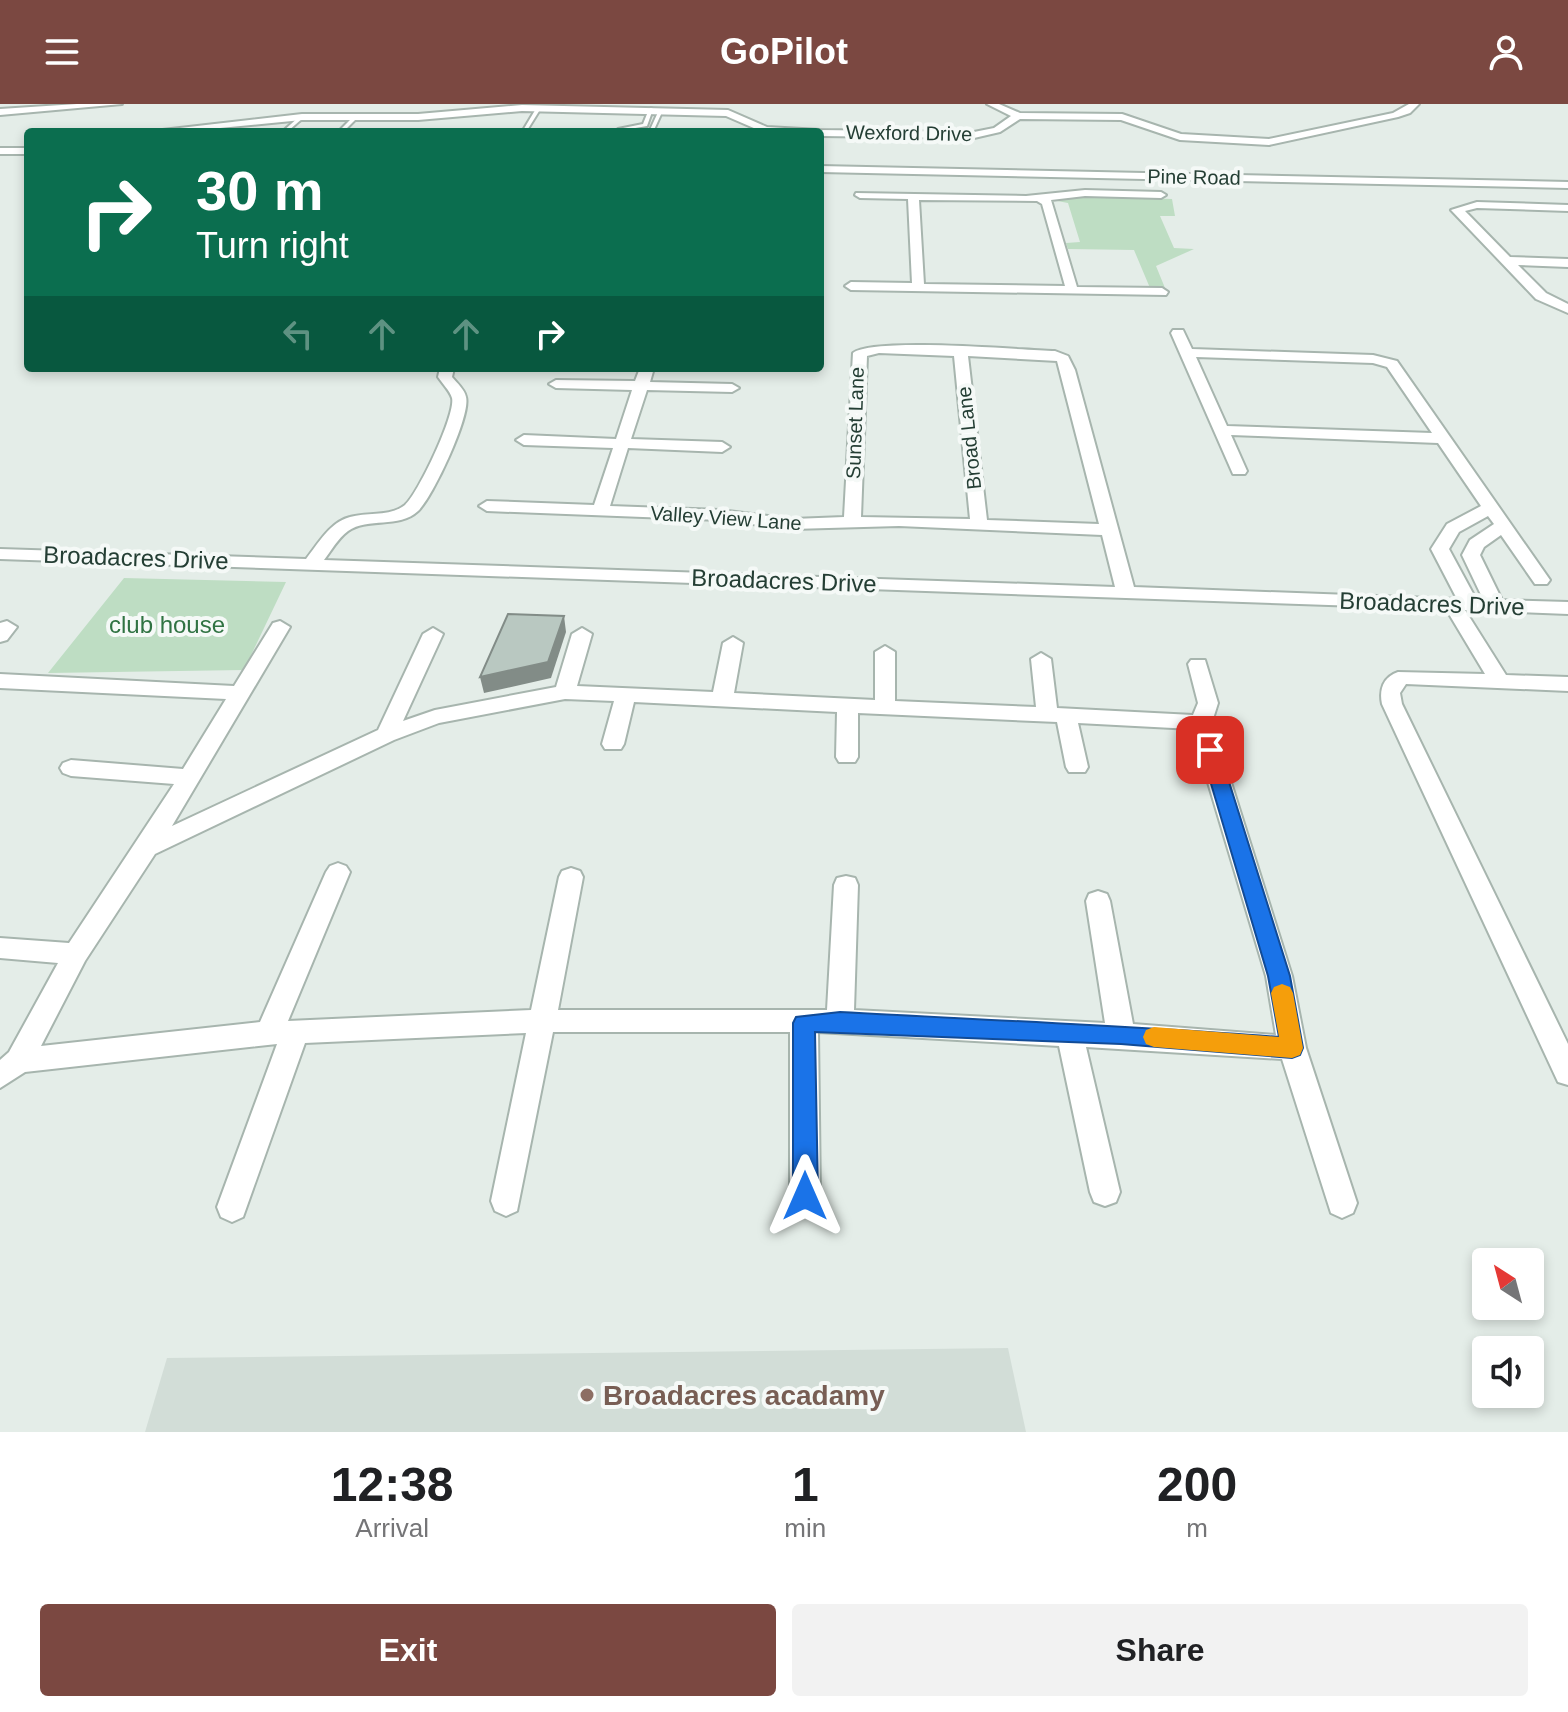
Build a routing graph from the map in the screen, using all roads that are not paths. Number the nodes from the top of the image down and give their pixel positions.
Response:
1 (117, 104) edge
2 (992, 104) edge
3 (1115, 104) edge
4 (1414, 104) edge
5 (741, 106) edge
6 (539, 108) junction
7 (656, 110) junction
8 (0, 112) edge
9 (728, 113) junction
10 (1018, 116) junction
11 (302, 117) junction
12 (356, 117) junction
13 (1122, 117) junction
14 (212, 128) edge
15 (289, 128) edge
16 (344, 128) edge
17 (526, 128) edge
18 (630, 128) edge
19 (652, 128) edge
20 (764, 128) edge
21 (824, 132) edge
22 (0, 151) edge
23 (24, 151) edge
24 (824, 169) edge
25 (1076, 174) junction
26 (1099, 175) junction
27 (1568, 185) edge
28 (1085, 193) junction
29 (1109, 193) junction
30 (860, 195) dead end
31 (1161, 195) dead end
32 (913, 196) junction
33 (1039, 198) junction
34 (1568, 208) edge
35 (1507, 261) junction
36 (1568, 263) edge
37 (851, 286) dead end
38 (918, 287) junction
39 (1072, 290) junction
40 (1162, 292) dead end
41 (1568, 309) edge
42 (1178, 333) dead end
43 (960, 351) junction
44 (1187, 353) junction
45 (446, 372) edge
46 (646, 372) edge
47 (556, 384) dead end
48 (642, 386) junction
49 (732, 388) dead end
50 (1221, 430) junction
51 (1441, 438) junction
52 (524, 440) dead end
53 (623, 443) junction
54 (722, 447) dead end
55 (1239, 471) dead end
56 (487, 506) dead end
57 (1491, 508) junction
58 (600, 511) junction
59 (852, 523) junction
60 (979, 525) junction
61 (1503, 526) junction
62 (1108, 530) junction
63 (0, 554) edge
64 (312, 563) junction
65 (1541, 580) dead end
66 (1126, 594) junction
67 (1462, 605) junction
68 (1495, 605) junction
69 (1568, 608) edge
70 (280, 627) dead end
71 (433, 634) dead end
72 (582, 634) dead end
73 (733, 643) dead end
74 (885, 652) dead end
75 (1041, 659) dead end
76 (1198, 664) dead end
77 (1499, 680) junction
78 (0, 681) edge
79 (1568, 684) edge
80 (565, 692) junction
81 (240, 693) junction
82 (626, 695) junction
83 (722, 701) junction
84 (848, 706) junction
85 (885, 706) junction
86 (1056, 715) junction
87 (1201, 722) junction
88 (386, 735) junction
89 (613, 744) dead end
90 (847, 757) dead end
91 (1077, 767) dead end
92 (71, 768) dead end
93 (189, 777) junction
94 (147, 848) junction
95 (338, 872) dead end
96 (571, 877) dead end
97 (846, 885) dead end
98 (1098, 901) dead end
99 (0, 948) edge
100 (76, 954) junction
101 (540, 1021) junction
102 (840, 1021) junction
103 (804, 1023) junction
104 (282, 1032) junction
105 (1070, 1035) junction
106 (1121, 1035) junction
107 (1292, 1048) junction
108 (10, 1068) edge
109 (1568, 1073) edge
110 (1105, 1192) dead end
111 (805, 1196) dead end
112 (506, 1201) dead end
113 (1342, 1203) dead end
114 (232, 1207) dead end

1 - 8 street
2 - 10 street
3 - 13 street
4 - 13 street, Wexford Drive
5 - 9 street
6 - 7 street, Wexford Drive
6 - 12 street, Wexford Drive
6 - 17 lane
7 - 9 street, Wexford Drive
7 - 18 lane
7 - 19 lane
9 - 20 street, Wexford Drive
10 - 13 street, Wexford Drive
10 - 21 street, Wexford Drive
11 - 12 street, Wexford Drive
11 - 14 street, Wexford Drive
11 - 15 lane
12 - 16 lane
22 - 23 street
24 - 25 street, Pine Road
25 - 26 street, Pine Road
25 - 28 street
26 - 27 street, Pine Road
26 - 29 street
28 - 29 street
28 - 33 street
29 - 31 street
30 - 32 street
32 - 33 street
32 - 38 street
33 - 39 street
34 - 35 street
35 - 36 street
35 - 41 street
37 - 38 street
38 - 39 street
39 - 40 street
42 - 44 street
43 - 59 street, Sunset Lane
43 - 60 street, Broad Lane
43 - 62 street, Sunset Lane
44 - 50 street
44 - 51 street
45 - 64 street
46 - 48 street
47 - 48 street
48 - 49 street
48 - 53 street
50 - 51 street
50 - 55 street
51 - 57 street
52 - 53 street
53 - 54 street
53 - 58 street
56 - 58 street, Valley View Lane
57 - 61 street
57 - 67 street
58 - 59 street, Valley View Lane
59 - 60 street
60 - 62 street
61 - 65 street
61 - 68 street
62 - 66 street, Sunset Lane
63 - 64 street, Broadacres Drive
64 - 66 street, Broadacres Drive
66 - 67 street, Broadacres Drive
67 - 68 street, Broadacres Drive
67 - 77 street
68 - 69 street, Broadacres Drive
70 - 81 street
71 - 88 street
72 - 80 street
73 - 83 street
74 - 85 street
75 - 86 street
76 - 87 street
77 - 79 street
77 - 109 street
78 - 81 street
80 - 82 street
80 - 88 street
81 - 93 street
82 - 83 street
82 - 89 street
83 - 84 street
84 - 85 street
84 - 90 street
85 - 86 street
86 - 87 street
86 - 91 street
87 - 107 street
88 - 94 street
92 - 93 street
93 - 94 street
94 - 100 street
95 - 104 street
96 - 101 street
97 - 102 street
98 - 106 street
99 - 100 street
100 - 108 street
101 - 103 street
101 - 104 street
101 - 112 street
102 - 103 street
102 - 105 street
103 - 111 street
104 - 108 street
104 - 114 street
105 - 106 street
105 - 110 street
106 - 107 street
107 - 113 street

